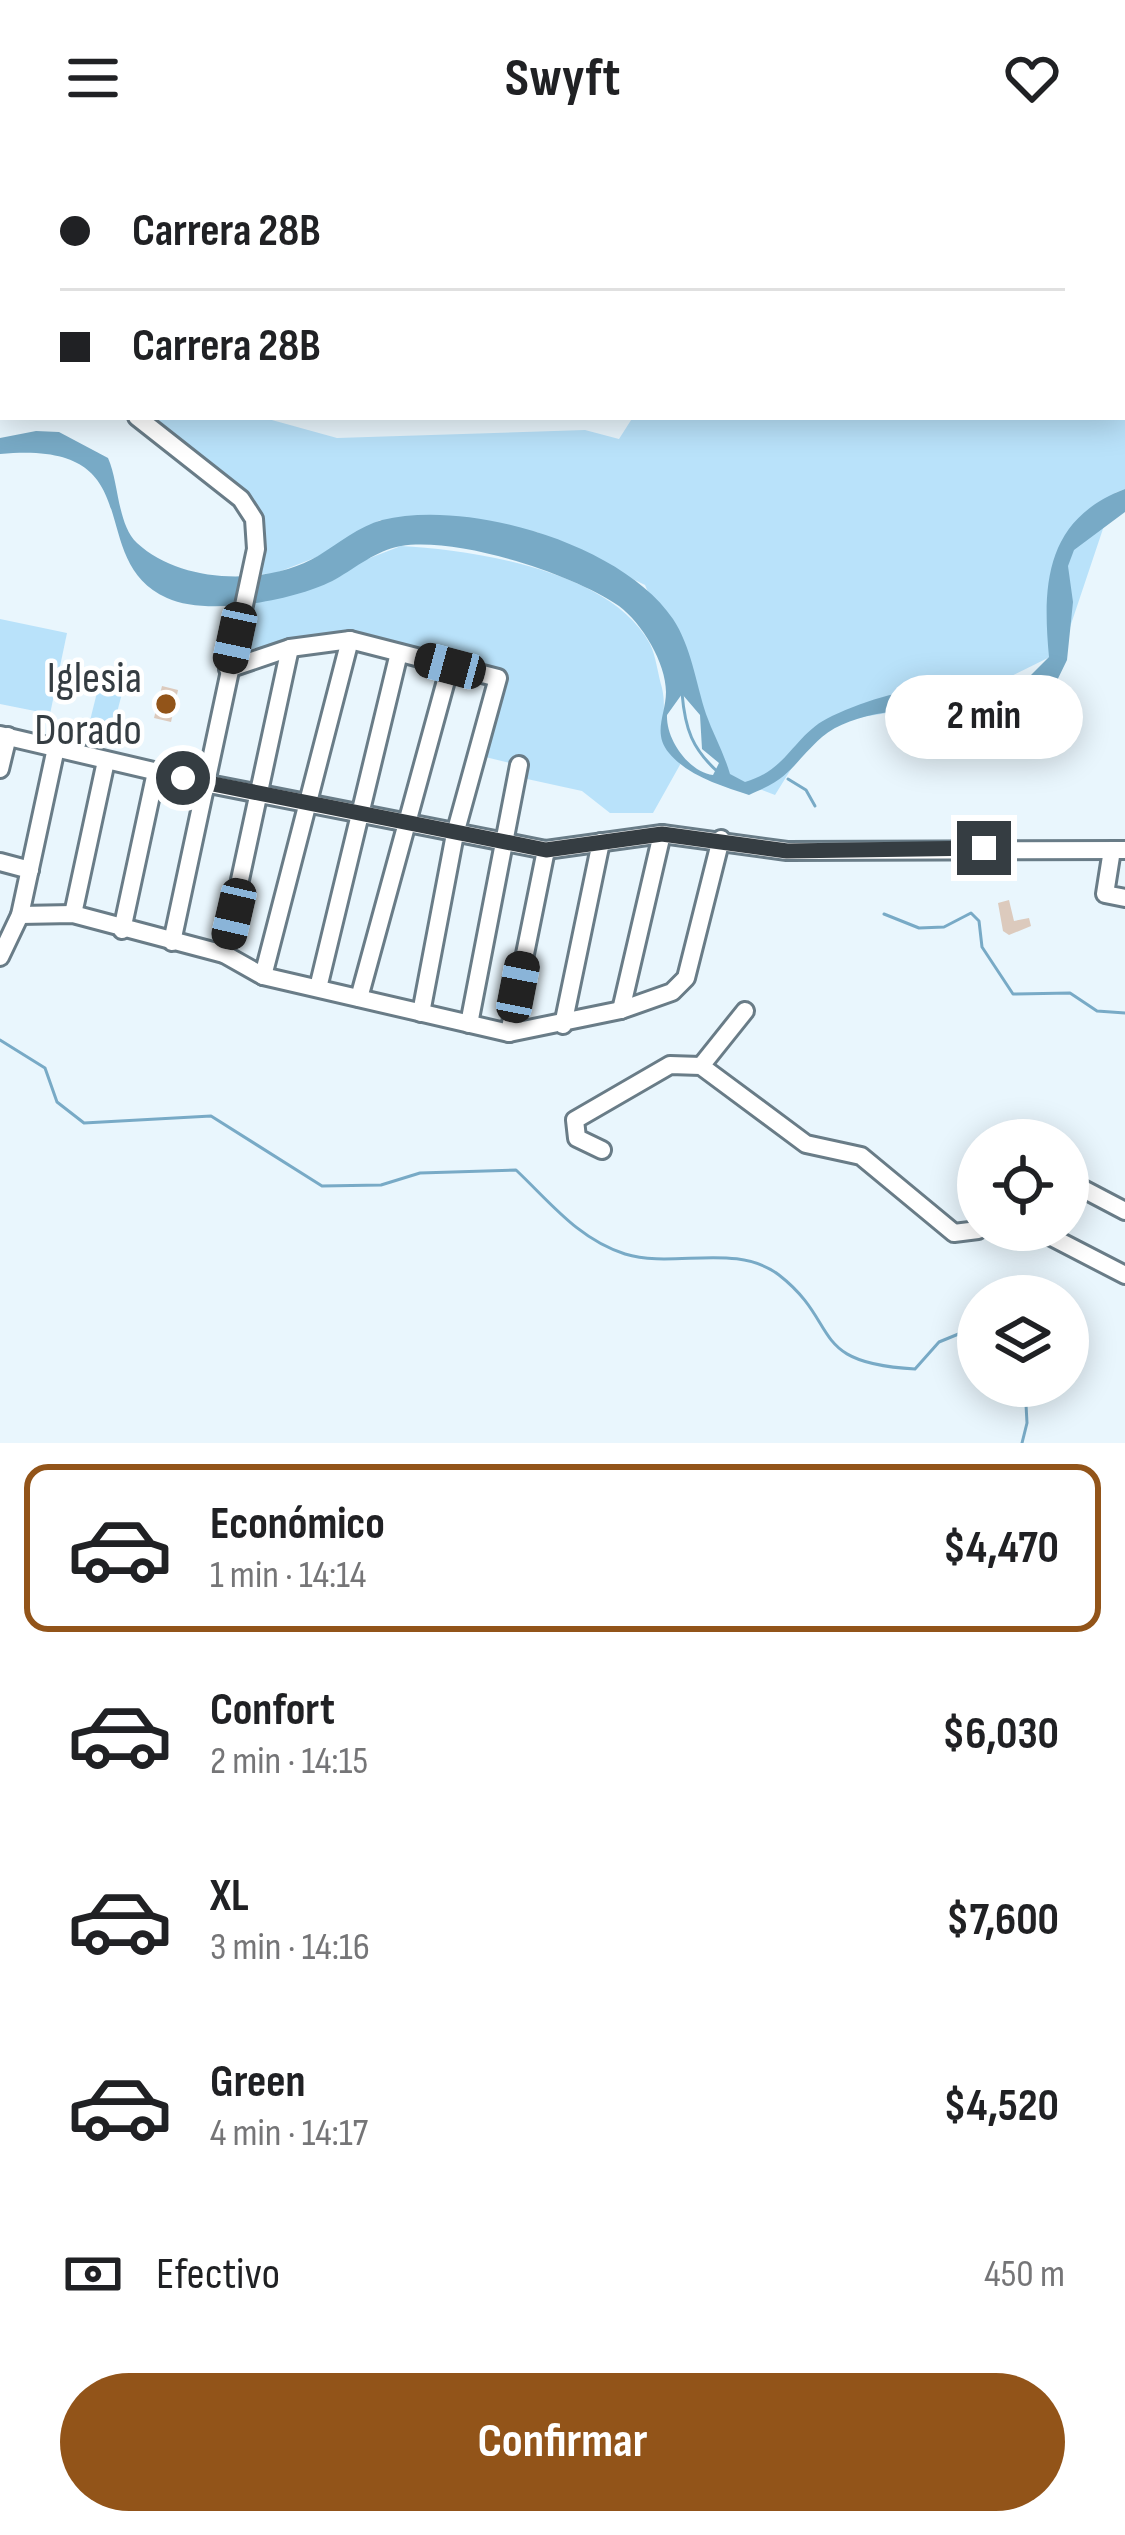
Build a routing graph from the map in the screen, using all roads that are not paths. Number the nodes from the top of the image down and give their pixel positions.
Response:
1 (141, 420) edge
2 (350, 640) junction
3 (290, 648) junction
4 (399, 653) junction
5 (450, 666) junction
6 (228, 670) junction
7 (4, 735) edge
8 (56, 748) junction
9 (106, 761) junction
10 (519, 765) dead end
11 (0, 769) edge
12 (156, 772) junction
13 (209, 784) junction
14 (262, 793) junction
15 (309, 802) junction
16 (357, 815) junction
17 (408, 824) junction
18 (455, 834) junction
19 (662, 834) junction
20 (721, 839) junction
21 (601, 842) junction
22 (506, 845) junction
23 (546, 850) junction
24 (1119, 850) edge
25 (0, 862) edge
26 (30, 870) junction
27 (1125, 898) edge
28 (73, 914) junction
29 (20, 915) junction
30 (122, 930) junction
31 (172, 942) junction
32 (224, 954) junction
33 (0, 957) edge
34 (263, 976) junction
35 (318, 988) junction
36 (359, 998) junction
37 (621, 1010) junction
38 (745, 1011) dead end
39 (421, 1012) junction
40 (469, 1024) junction
41 (563, 1025) junction
42 (508, 1033) junction
43 (701, 1066) junction
44 (602, 1150) dead end
45 (1089, 1192) edge
46 (1125, 1211) edge
47 (957, 1232) edge
48 (1079, 1251) edge
49 (1125, 1275) edge

1 - 6 street
2 - 3 street
2 - 4 street
2 - 15 street
3 - 6 street
3 - 14 street
4 - 5 street
4 - 16 street
5 - 17 street
5 - 18 street
6 - 13 street
7 - 8 street
7 - 11 street
8 - 9 street
8 - 26 street
9 - 12 street
9 - 28 street
10 - 22 street
12 - 13 street
12 - 30 street
13 - 14 street
13 - 31 street
14 - 15 street
14 - 32 street
15 - 16 street
15 - 34 street
16 - 17 street
16 - 35 street
17 - 18 street
17 - 36 street
18 - 22 street
18 - 39 street
19 - 20 street
19 - 21 street
19 - 37 street
20 - 24 street
20 - 37 street
21 - 23 street
21 - 41 street
22 - 23 street
22 - 40 street
23 - 42 street
24 - 27 street
25 - 26 street
26 - 29 street
28 - 29 street
28 - 30 street
29 - 33 street
30 - 31 street
31 - 32 street
32 - 34 street
34 - 35 street
35 - 36 street
36 - 39 street
37 - 41 street
38 - 43 street
39 - 40 street
40 - 42 street
41 - 42 street
43 - 44 street
43 - 47 street
45 - 46 street
48 - 49 street

